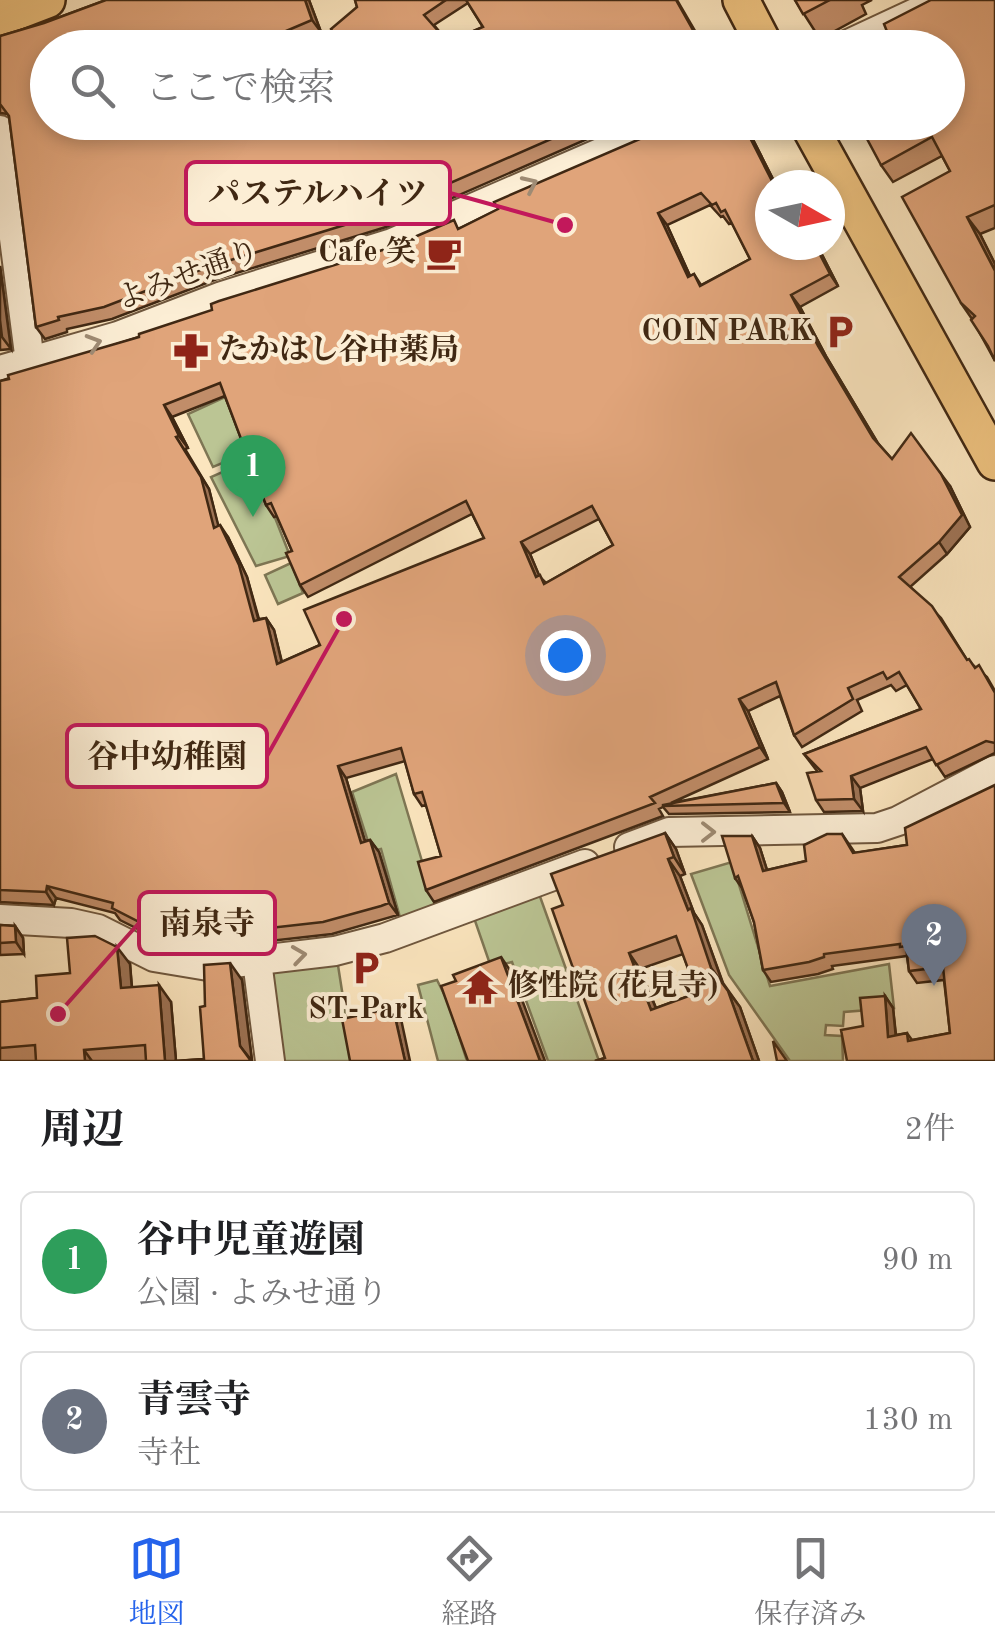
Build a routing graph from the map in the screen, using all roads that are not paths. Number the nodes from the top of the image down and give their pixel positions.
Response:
1 (47, 0) edge
2 (740, 0) edge
3 (942, 0) edge
4 (0, 18) edge
5 (756, 30) edge
6 (878, 30) edge
7 (0, 130) edge
8 (630, 140) edge
9 (817, 140) edge
10 (30, 362) junction
11 (0, 370) edge
12 (995, 462) edge
13 (995, 770) edge
14 (0, 918) edge
15 (257, 961) junction
16 (270, 1061) edge

1 - 4 main road
2 - 5 main road
3 - 6 street
7 - 10 street
10 -> 8 street, よみせ通り
9 - 12 main road
10 - 11 street, よみせ通り
15 -> 13 street
14 - 15 street
15 - 16 street

